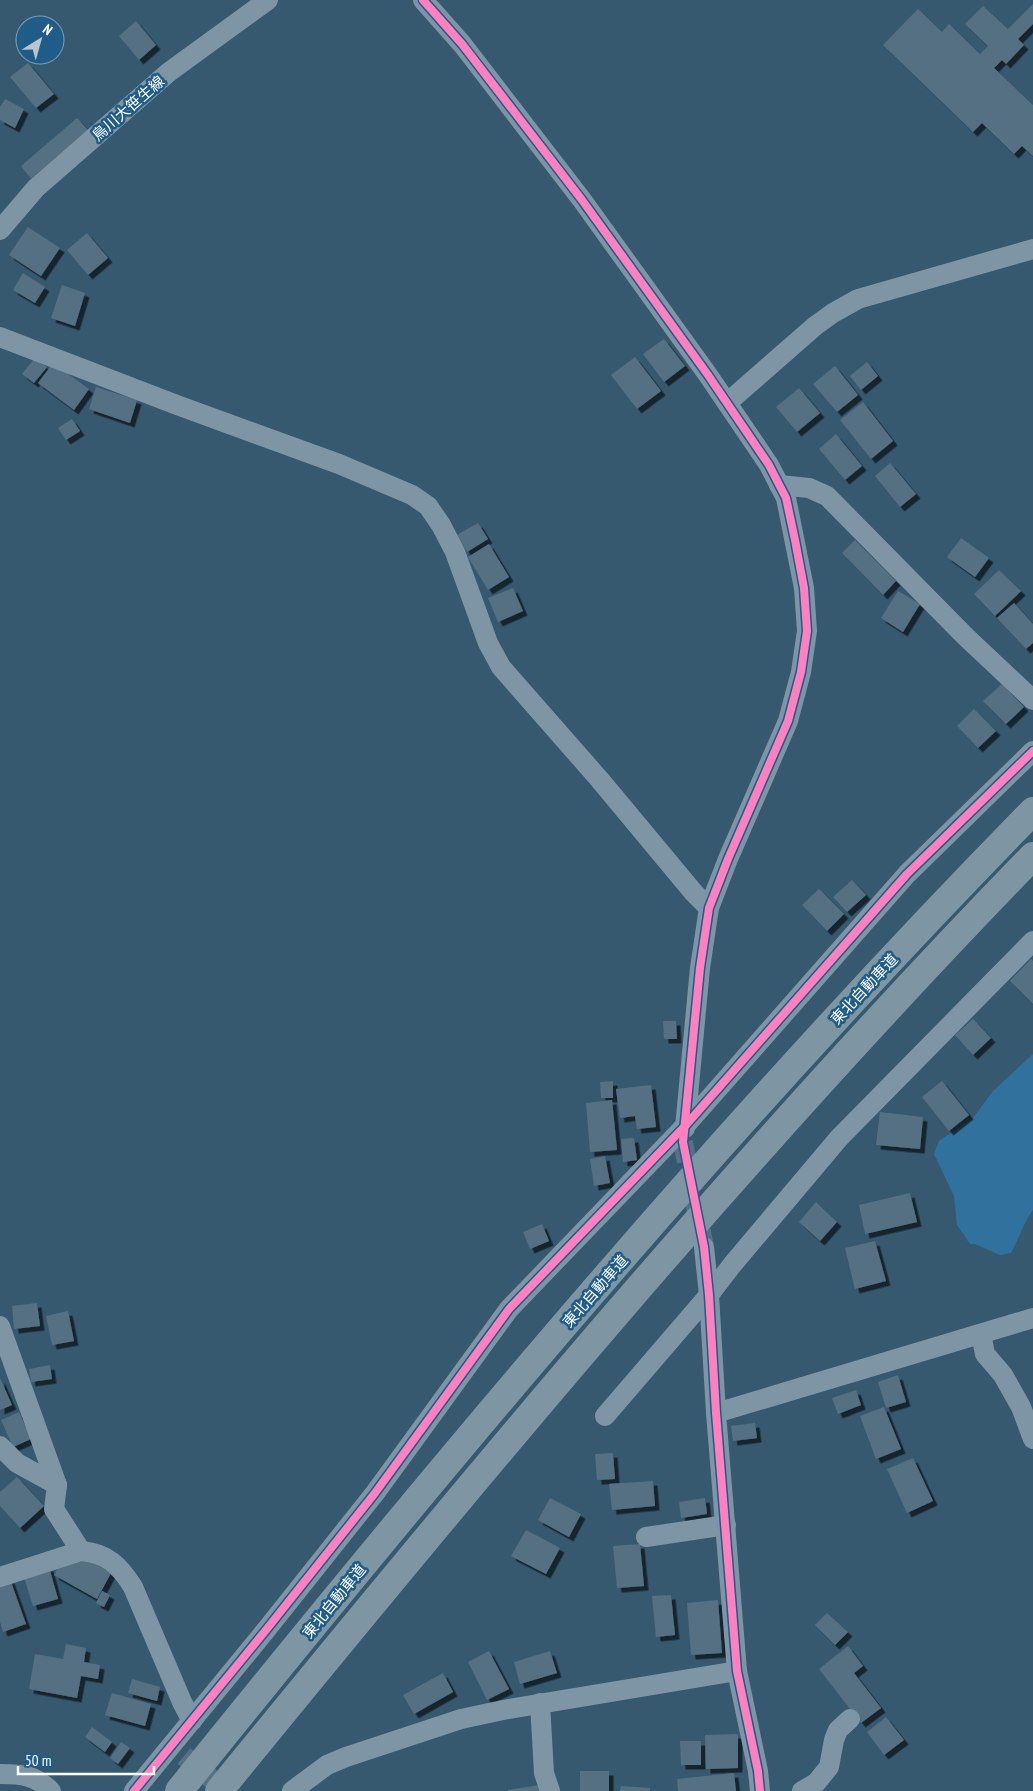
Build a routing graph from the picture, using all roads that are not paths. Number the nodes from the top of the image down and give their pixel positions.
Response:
1 (268, 0) edge
2 (423, 0) edge
3 (0, 230) edge
4 (1033, 249) edge
5 (0, 337) edge
6 (727, 403) junction
7 (779, 485) junction
8 (1033, 700) edge
9 (1033, 751) edge
10 (1033, 810) edge
11 (1033, 856) edge
12 (709, 908) junction
13 (1033, 941) edge
14 (684, 1134) junction
15 (704, 1247) tunnel mouth
16 (709, 1295) junction
17 (1033, 1318) edge
18 (0, 1326) edge
19 (981, 1334) junction
20 (716, 1413) junction
21 (605, 1416) dead end
22 (1033, 1439) edge
23 (0, 1446) edge
24 (57, 1485) junction
25 (726, 1525) junction
26 (646, 1537) dead end
27 (81, 1551) junction
28 (0, 1577) edge
29 (737, 1671) junction
30 (540, 1703) junction
31 (850, 1719) dead end
32 (192, 1720) junction
33 (0, 1774) edge
34 (51, 1791) edge
35 (134, 1791) edge
36 (179, 1791) edge
37 (219, 1791) edge
38 (292, 1791) edge
39 (550, 1791) edge
40 (760, 1791) edge
41 (802, 1791) edge

1 - 3 street, 鳥川大笹生線
2 - 6 street
4 - 6 street
5 - 12 street
6 - 7 street
7 - 8 street
7 - 12 street
9 - 14 street
10 - 36 highway, 東北自動車道
11 - 37 highway, 東北自動車道
12 - 14 street
13 - 16 street
14 - 32 street
15 - 16 street
16 - 20 street
16 - 21 street
17 - 19 street
18 - 24 street
19 - 20 street
19 - 22 street
20 - 25 street
23 - 24 street
24 - 27 street
25 - 26 street
25 - 29 street
27 - 28 street
27 - 32 street
29 - 30 street
29 - 40 street
30 - 38 street
30 - 39 street
31 - 41 street
32 - 35 street
33 - 34 street

